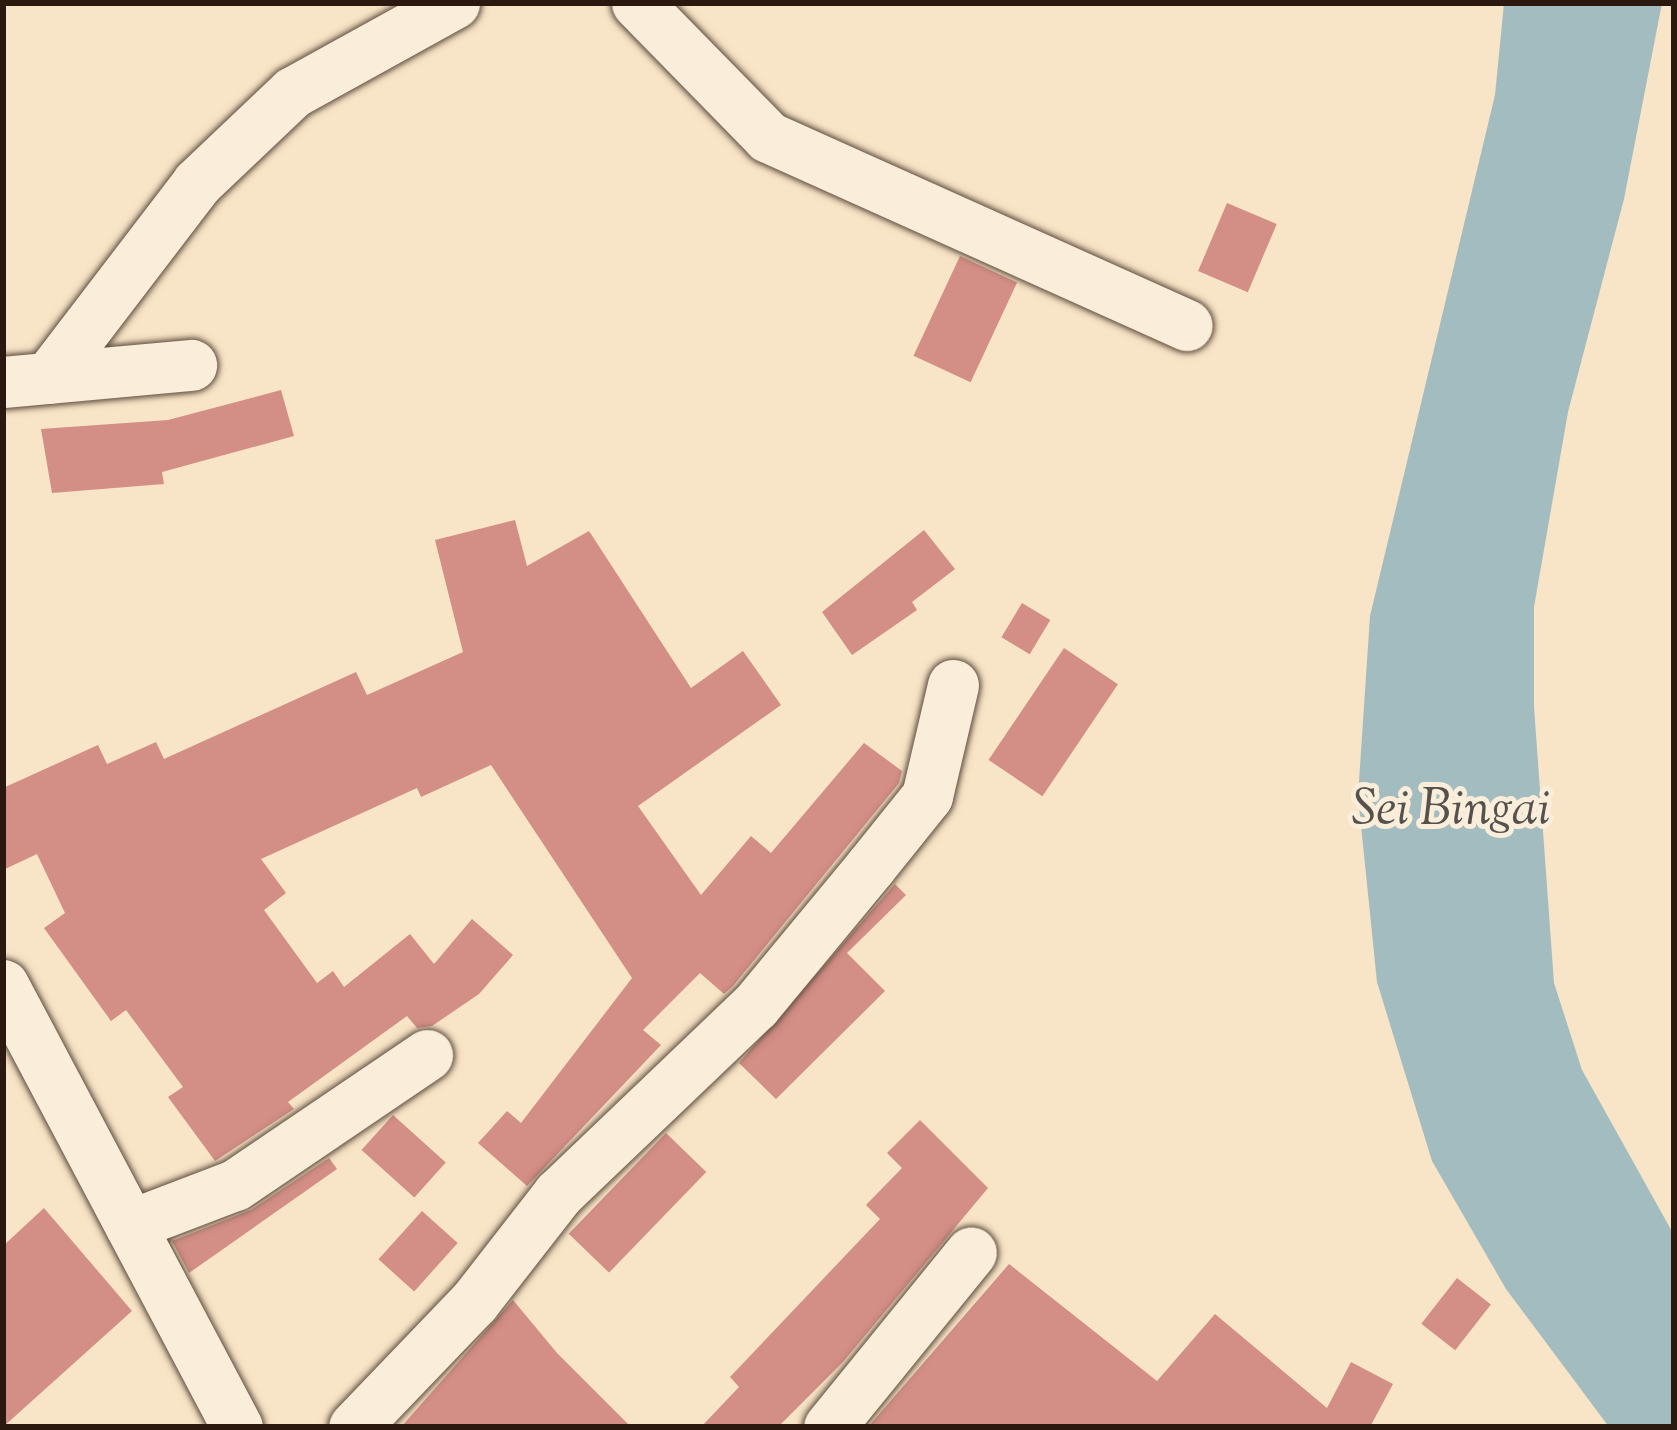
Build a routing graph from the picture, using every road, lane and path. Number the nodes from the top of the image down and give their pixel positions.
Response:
1 (454, 3) edge
2 (637, 3) edge
3 (1186, 325) dead end
4 (191, 365) dead end
5 (26, 380) edge
6 (953, 685) dead end
7 (3, 986) edge
8 (427, 1055) dead end
9 (130, 1225) junction
10 (971, 1252) dead end
11 (237, 1427) edge
12 (354, 1427) edge
13 (830, 1427) edge

1 - 5 street
2 - 3 street
4 - 5 street
6 - 12 street
7 - 9 street
8 - 9 street
9 - 11 street
10 - 13 street

